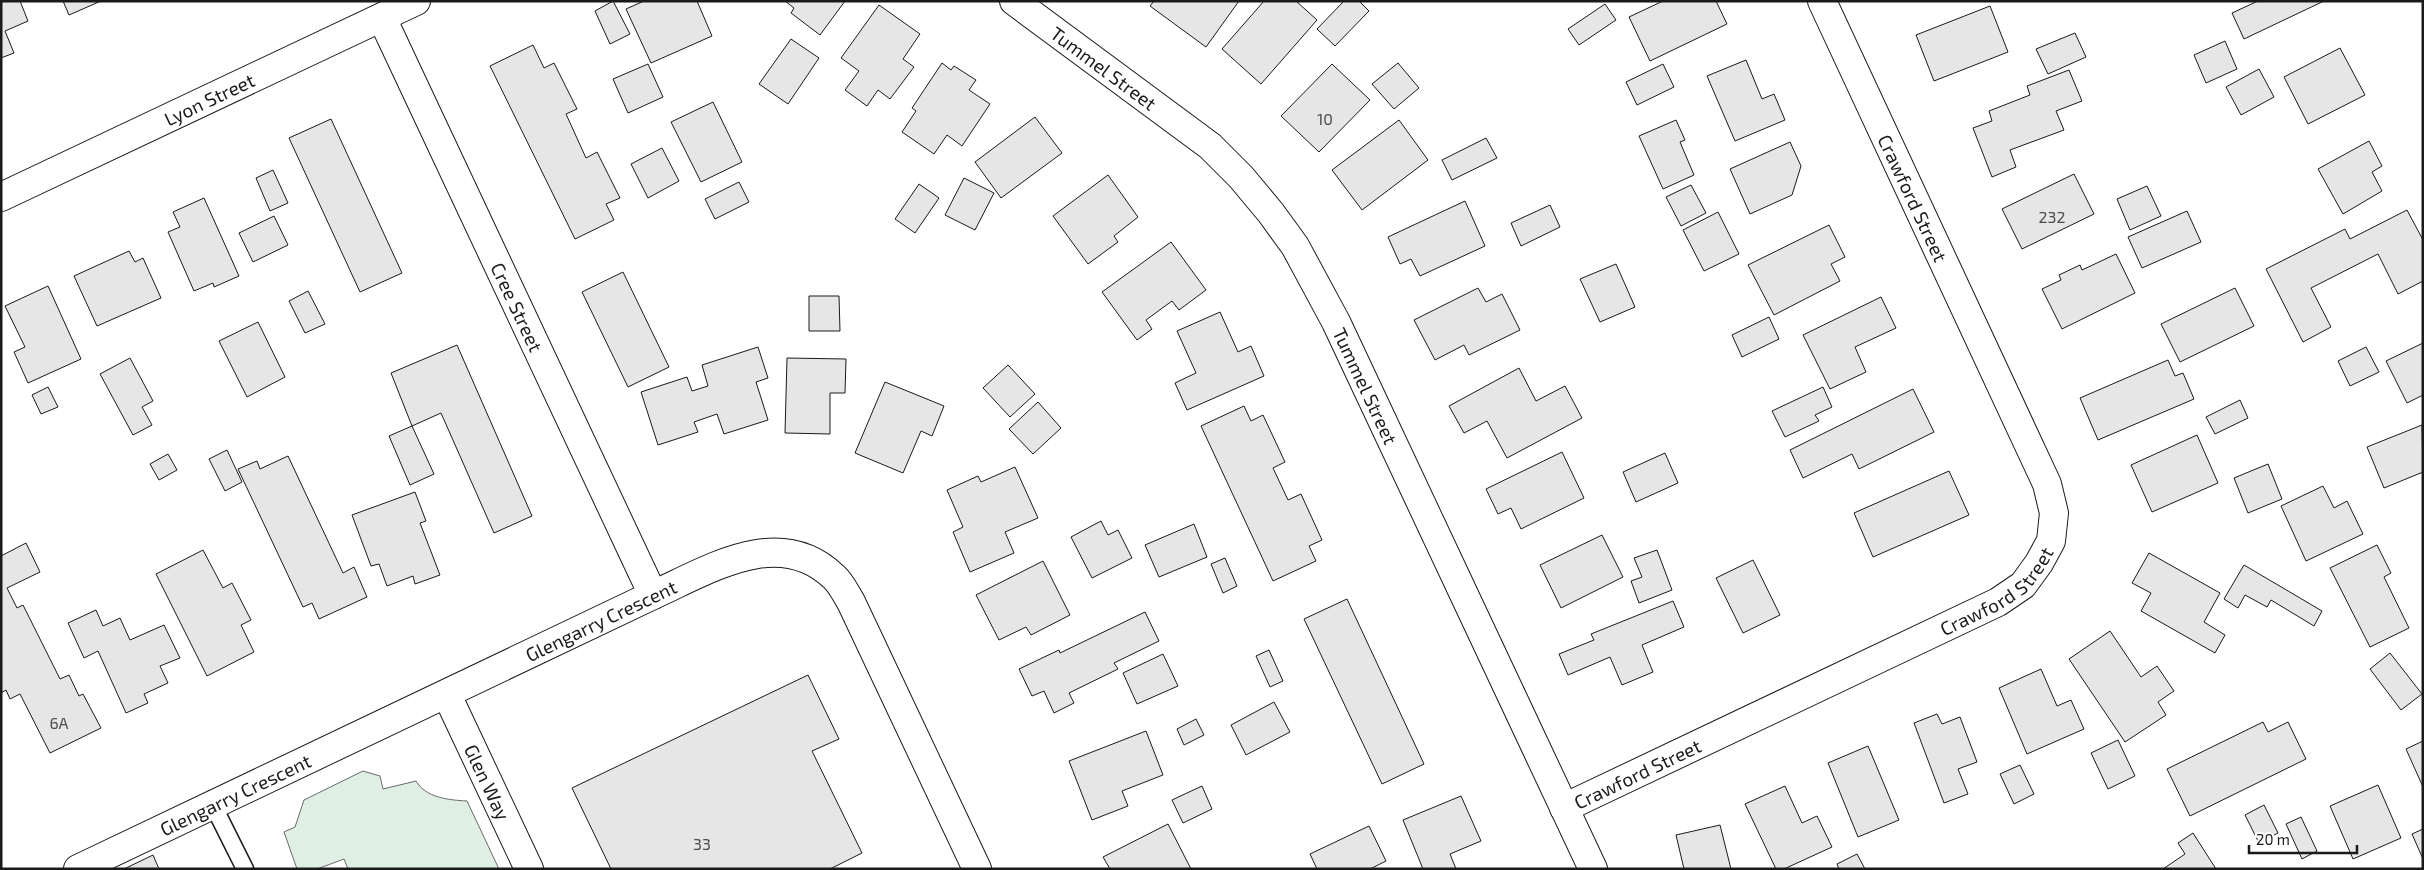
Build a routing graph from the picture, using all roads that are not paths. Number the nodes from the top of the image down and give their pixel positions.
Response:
1 (416, 1) edge
2 (1014, 1) edge
3 (1822, 1) edge
4 (382, 18) junction
5 (1, 197) edge
6 (653, 595) junction
7 (447, 695) junction
8 (213, 805) junction
9 (1564, 808) junction
10 (78, 869) edge
11 (245, 869) edge
12 (529, 869) edge
13 (977, 869) edge
14 (1593, 869) edge

1 - 4 street, Lyon Street
2 - 9 street, Tummel Street
3 - 9 street, Crawford Street
4 - 5 street, Lyon Street
4 - 6 street, Cree Street
6 - 7 street, Glengarry Crescent
6 - 13 street, Glengarry Crescent
7 - 8 street, Glengarry Crescent
7 - 12 street, Glen Way
8 - 10 street, Glengarry Crescent
8 - 11 lane
9 - 14 street, Tummel Street

